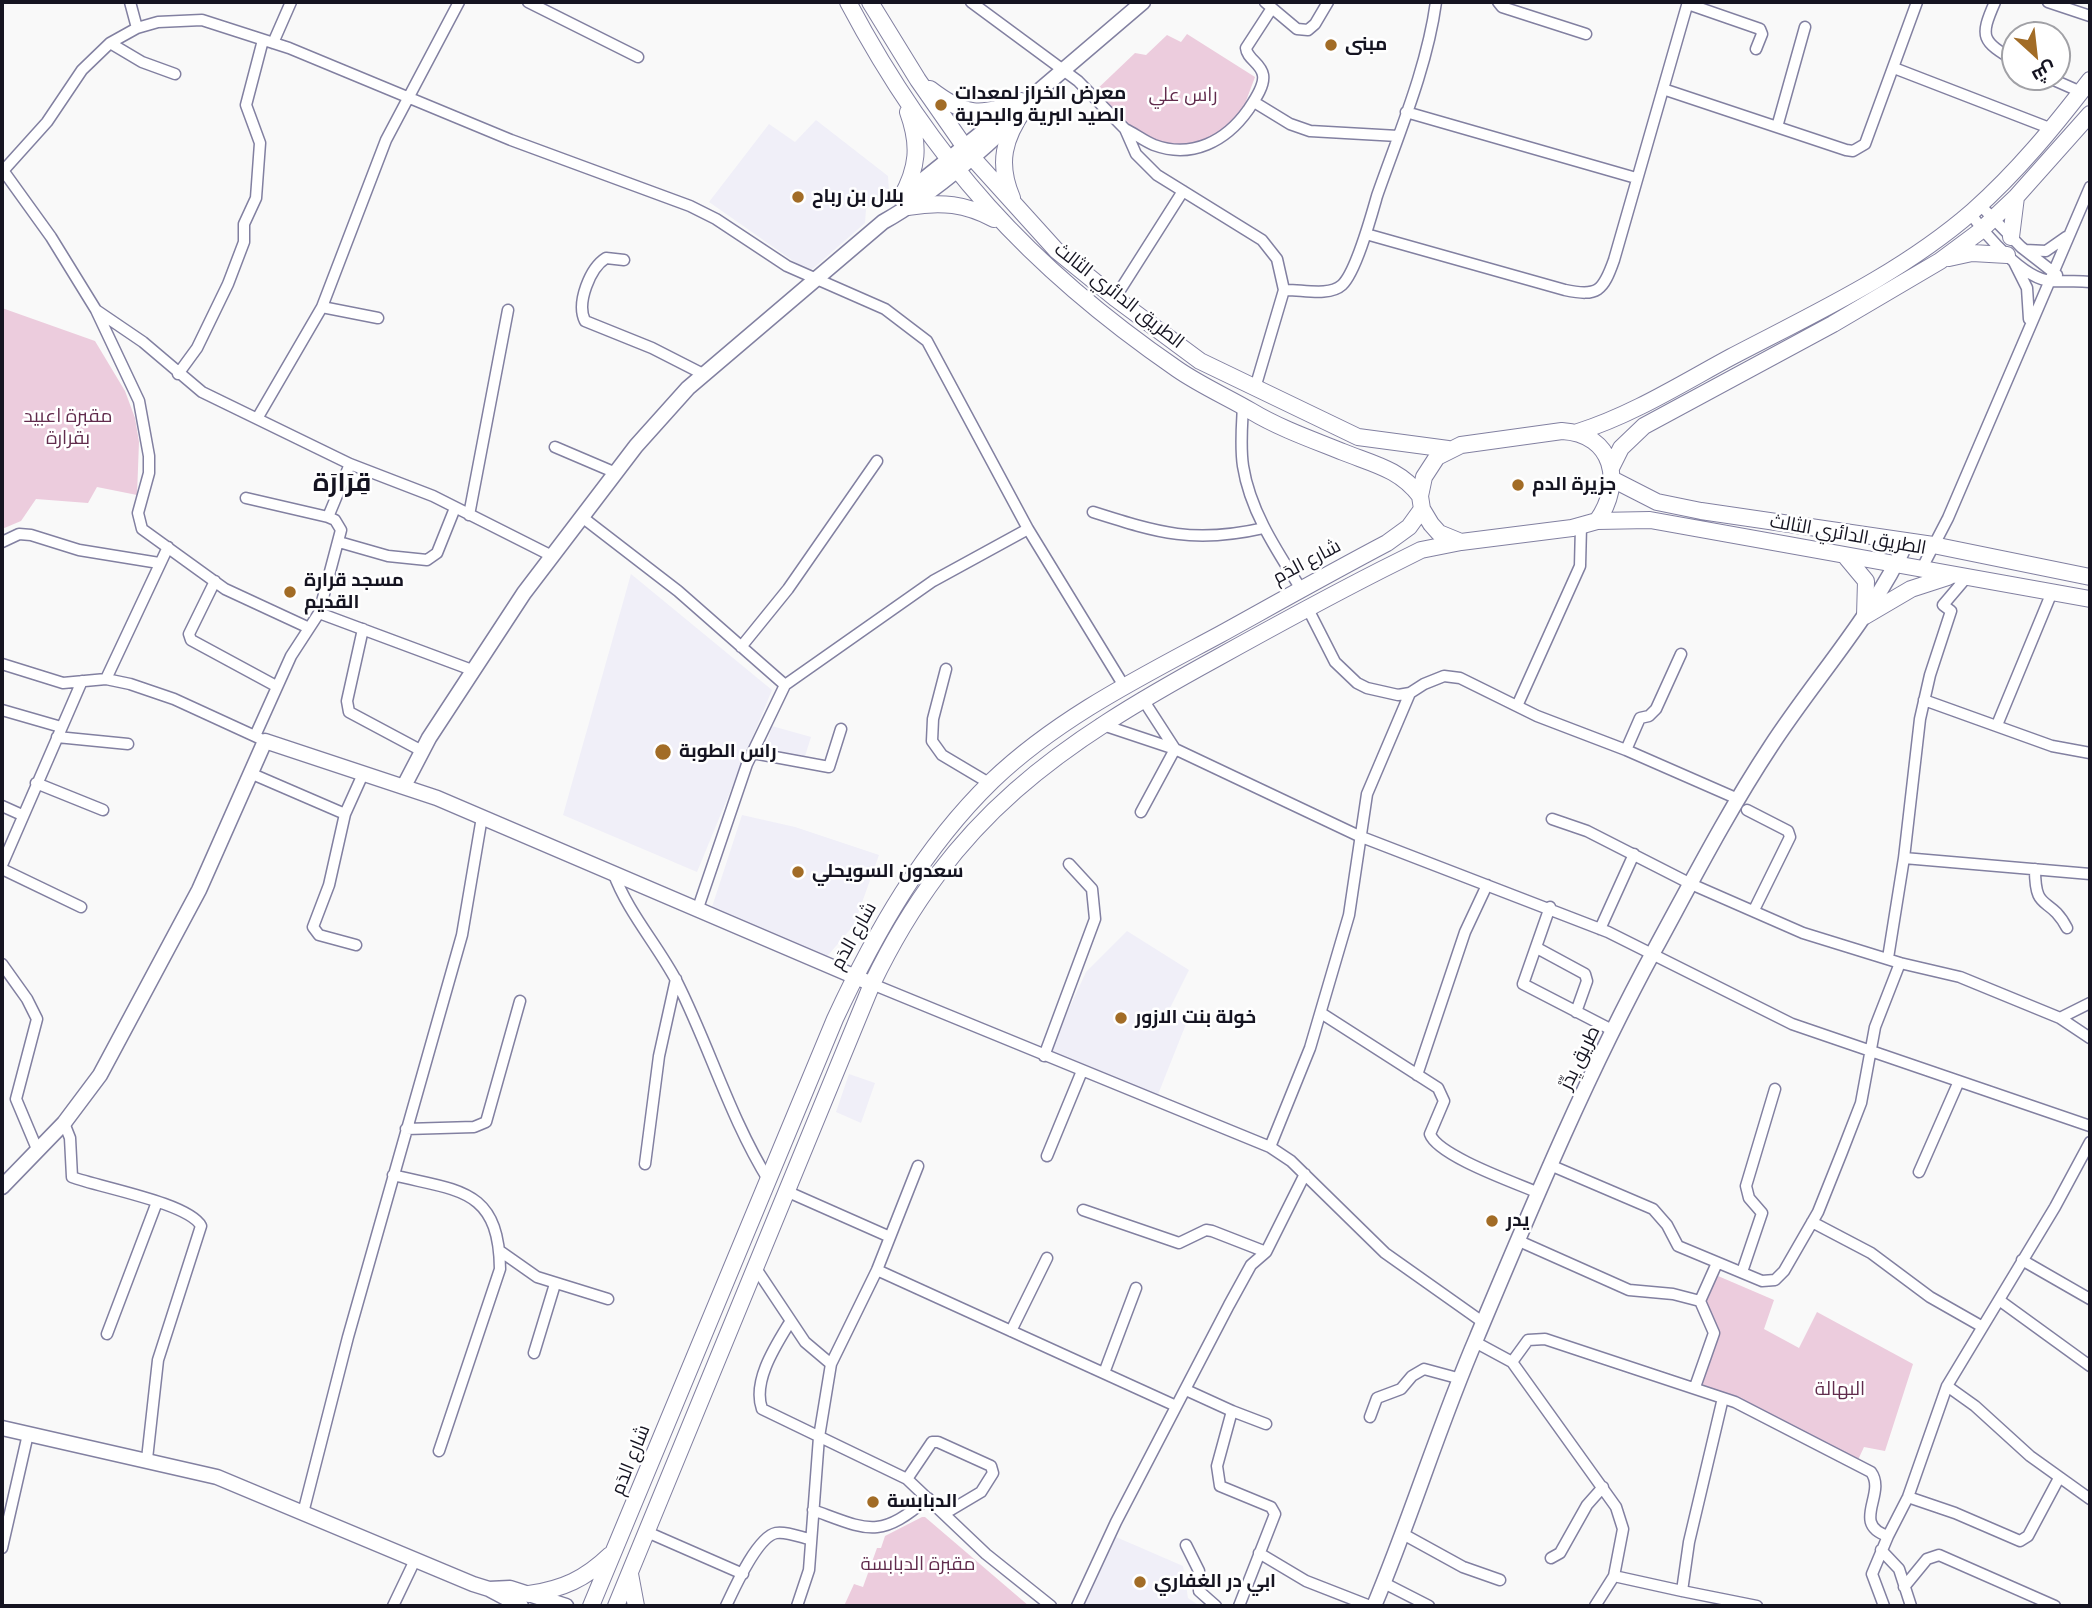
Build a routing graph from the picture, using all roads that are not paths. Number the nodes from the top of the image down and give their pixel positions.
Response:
1 (130, 2) edge
2 (291, 2) edge
3 (459, 2) edge
4 (528, 2) edge
5 (848, 2) edge
6 (870, 2) edge
7 (971, 2) edge
8 (1143, 2) edge
9 (1328, 2) edge
10 (1436, 2) edge
11 (1498, 2) edge
12 (1917, 2) edge
13 (1995, 2) edge
14 (2048, 2) edge
15 (1688, 3) edge
16 (1269, 5) edge
17 (2090, 16) edge
18 (1805, 27) dead end
19 (137, 28) junction
20 (1586, 34) dead end
21 (268, 42) junction
22 (110, 43) junction
23 (1756, 49) dead end
24 (2001, 53) edge
25 (638, 57) dead end
26 (1894, 68) junction
27 (1064, 70) junction
28 (175, 74) dead end
29 (918, 80) junction
30 (2086, 86) edge
31 (1663, 89) junction
32 (899, 90) junction
33 (406, 98) junction
34 (1027, 102) junction
35 (1254, 102) junction
36 (1406, 112) junction
37 (2090, 114) edge
38 (1777, 127) junction
39 (1125, 129) junction
40 (2052, 129) junction
41 (1398, 136) junction
42 (967, 151) junction
43 (951, 164) junction
44 (3, 170) edge
45 (1636, 178) junction
46 (2090, 187) edge
47 (1183, 191) junction
48 (2016, 197) junction
49 (905, 203) junction
50 (1975, 209) junction
51 (1017, 210) junction
52 (1002, 224) junction
53 (1987, 225) junction
54 (1366, 234) junction
55 (2067, 236) junction
56 (2011, 237) junction
57 (1056, 250) junction
58 (2025, 250) junction
59 (2011, 259) junction
60 (624, 260) dead end
61 (1940, 261) junction
62 (1044, 264) junction
63 (2051, 276) junction
64 (817, 279) junction
65 (2090, 282) edge
66 (1284, 290) junction
67 (1115, 298) junction
68 (322, 307) junction
69 (96, 310) junction
70 (508, 310) dead end
71 (377, 318) dead end
72 (2025, 334) junction
73 (178, 374) junction
74 (703, 374) junction
75 (1255, 388) junction
76 (1243, 406) junction
77 (258, 417) junction
78 (1578, 432) junction
79 (555, 447) dead end
80 (1448, 449) junction
81 (877, 461) dead end
82 (350, 464) junction
83 (615, 473) junction
84 (1612, 474) junction
85 (246, 498) dead end
86 (1421, 503) junction
87 (455, 508) junction
88 (1093, 512) dead end
89 (469, 515) junction
90 (328, 517) junction
91 (582, 517) junction
92 (1589, 524) junction
93 (1264, 528) junction
94 (1028, 529) junction
95 (1908, 541) junction
96 (2, 542) edge
97 (339, 542) junction
98 (1461, 542) junction
99 (1933, 545) junction
100 (168, 547) junction
101 (552, 556) junction
102 (1846, 557) junction
103 (159, 564) junction
104 (1896, 566) junction
105 (1921, 570) junction
106 (1960, 577) junction
107 (2090, 577) edge
108 (215, 581) junction
109 (1301, 589) junction
110 (2052, 592) junction
111 (2090, 599) edge
112 (1308, 609) junction
113 (319, 613) junction
114 (1866, 616) junction
115 (307, 627) junction
116 (363, 629) junction
117 (741, 648) junction
118 (1681, 654) dead end
119 (2, 664) edge
120 (946, 669) dead end
121 (472, 670) junction
122 (106, 679) junction
123 (82, 681) junction
124 (786, 685) junction
125 (276, 686) junction
126 (1124, 686) junction
127 (1410, 693) junction
128 (1142, 698) junction
129 (1924, 700) junction
130 (1517, 706) junction
131 (2, 710) edge
132 (1100, 724) junction
133 (1997, 725) junction
134 (841, 729) dead end
135 (59, 732) junction
136 (260, 738) junction
137 (128, 744) dead end
138 (1175, 748) junction
139 (1626, 750) junction
140 (422, 751) junction
141 (752, 752) junction
142 (2090, 753) edge
143 (250, 774) junction
144 (363, 774) junction
145 (36, 783) junction
146 (989, 783) junction
147 (404, 786) junction
148 (1742, 805) junction
149 (2, 806) edge
150 (103, 810) dead end
151 (1141, 812) dead end
152 (345, 814) junction
153 (22, 815) junction
154 (482, 817) junction
155 (1552, 819) dead end
156 (1359, 836) junction
157 (1634, 854) junction
158 (1904, 859) junction
159 (1069, 864) dead end
160 (2, 867) edge
161 (2035, 869) junction
162 (613, 872) junction
163 (2090, 874) edge
164 (1691, 884) junction
165 (1487, 885) junction
166 (81, 907) dead end
167 (1550, 907) junction
168 (698, 908) junction
169 (1754, 910) junction
170 (2067, 928) dead end
171 (1600, 929) junction
172 (356, 944) dead end
173 (1537, 948) junction
174 (1653, 953) junction
175 (1888, 958) junction
176 (1900, 963) junction
177 (2, 964) edge
178 (854, 977) junction
179 (676, 979) junction
180 (872, 984) junction
181 (520, 1001) dead end
182 (2090, 1003) edge
183 (1576, 1012) junction
184 (1321, 1013) junction
185 (2060, 1018) junction
186 (1614, 1031) junction
187 (2090, 1038) edge
188 (1870, 1052) junction
189 (1044, 1056) junction
190 (1082, 1071) junction
191 (1417, 1075) junction
192 (1959, 1081) junction
193 (1775, 1089) dead end
194 (64, 1123) junction
195 (2090, 1126) edge
196 (406, 1129) junction
197 (2090, 1142) edge
198 (1270, 1147) junction
199 (37, 1149) junction
200 (1047, 1156) dead end
201 (645, 1164) dead end
202 (1550, 1165) junction
203 (918, 1166) dead end
204 (1919, 1172) dead end
205 (1305, 1174) junction
206 (393, 1175) junction
207 (769, 1181) junction
208 (2, 1187) edge
209 (786, 1191) junction
210 (1539, 1193) junction
211 (157, 1202) junction
212 (1083, 1210) dead end
213 (1812, 1222) junction
214 (890, 1237) junction
215 (1518, 1241) junction
216 (500, 1251) junction
217 (1266, 1252) junction
218 (1047, 1258) dead end
219 (2022, 1260) junction
220 (1717, 1263) junction
221 (755, 1267) junction
222 (877, 1270) junction
223 (1742, 1272) junction
224 (555, 1284) junction
225 (1136, 1289) dead end
226 (608, 1299) dead end
227 (2090, 1299) edge
228 (1998, 1300) junction
229 (1700, 1301) junction
230 (790, 1322) junction
231 (1484, 1323) junction
232 (1981, 1326) junction
233 (1011, 1331) junction
234 (107, 1334) dead end
235 (1475, 1342) junction
236 (534, 1353) dead end
237 (1512, 1362) junction
238 (831, 1364) junction
239 (2090, 1366) edge
240 (1104, 1373) junction
241 (1461, 1379) junction
242 (1947, 1386) junction
243 (1695, 1387) junction
244 (1186, 1390) junction
245 (1723, 1398) junction
246 (1176, 1406) junction
247 (1232, 1411) junction
248 (1370, 1417) dead end
249 (1266, 1424) dead end
250 (2, 1428) edge
251 (28, 1434) junction
252 (819, 1437) junction
253 (439, 1451) dead end
254 (147, 1459) junction
255 (2059, 1478) junction
256 (908, 1479) junction
257 (1603, 1487) junction
258 (1908, 1497) junction
259 (928, 1498) junction
260 (2090, 1499) edge
261 (813, 1510) junction
262 (303, 1513) junction
263 (944, 1514) junction
264 (647, 1532) junction
265 (1403, 1534) junction
266 (1888, 1536) junction
267 (809, 1539) junction
268 (1186, 1545) dead end
269 (2, 1548) edge
270 (614, 1550) junction
271 (1881, 1550) junction
272 (1259, 1553) junction
273 (1551, 1558) dead end
274 (415, 1560) junction
275 (630, 1572) junction
276 (743, 1574) junction
277 (1614, 1577) junction
278 (1500, 1580) dead end
279 (1384, 1583) junction
280 (1904, 1587) junction
281 (1682, 1591) junction
282 (1701, 1595) junction
283 (525, 1600) edge
284 (393, 1606) edge
285 (566, 1606) edge
286 (591, 1606) edge
287 (616, 1606) edge
288 (636, 1606) edge
289 (726, 1606) edge
290 (797, 1606) edge
291 (1051, 1606) edge
292 (1077, 1606) edge
293 (1216, 1606) edge
294 (1239, 1606) edge
295 (1372, 1606) edge
296 (1429, 1606) edge
297 (1595, 1606) edge
298 (1697, 1606) edge
299 (1757, 1606) edge
300 (1884, 1606) edge
301 (1911, 1606) edge
302 (2055, 1606) edge

1 - 19 street
2 - 21 street
3 - 33 street
4 - 25 street
5 - 32 main road, الطريق الدائري الثالث
6 - 29 main road, الطريق الدائري الثالث
7 - 27 street
8 - 27 street
9 - 16 street
10 - 36 street
11 - 20 street
12 - 26 street
13 - 24 street
14 - 17 street
15 - 23 street
15 - 31 street
16 - 35 street
18 - 38 street
19 - 21 street
19 - 22 street
21 - 33 street
21 - 73 street
22 - 28 street
22 - 44 street
26 - 38 street
26 - 40 street
27 - 34 street
27 - 39 street
29 - 34 main road
29 - 42 main road, الطريق الدائري الثالث
30 - 40 main road, الطريق الدائري الثالث
31 - 38 street
31 - 45 street
32 - 43 main road, الطريق الدائري الثالث
32 - 49 main road
33 - 64 street
33 - 68 street
34 - 42 street
34 - 51 main road
35 - 39 street
35 - 41 street
36 - 41 street
36 - 45 street
37 - 48 main road
39 - 47 street
40 - 50 main road, الطريق الدائري الثالث
41 - 54 street
42 - 43 street
42 - 51 main road, الطريق الدائري الثالث
43 - 49 street
43 - 52 main road, الطريق الدائري الثالث
44 - 69 street
45 - 54 street
46 - 55 street
47 - 66 street
47 - 67 street
48 - 53 main road
48 - 56 main road
49 - 52 main road
49 - 64 street
50 - 53 street
50 - 78 main road, الطريق الدائري الثالث
51 - 57 main road, الطريق الدائري الثالث
52 - 62 main road, الطريق الدائري الثالث
53 - 56 street
53 - 59 street
53 - 61 main road
54 - 66 street
55 - 58 street
55 - 63 street
56 - 58 street
57 - 62 main road
57 - 67 main road, الطريق الدائري الثالث
58 - 63 street
59 - 61 main road
59 - 63 street
59 - 72 street
60 - 74 street
61 - 84 main road
62 - 76 main road, الطريق الدائري الثالث
63 - 65 street
63 - 72 street
64 - 74 street
64 - 94 street
66 - 75 street
67 - 75 main road, الطريق الدائري الثالث
68 - 71 street
68 - 77 street
69 - 73 street
69 - 100 street
70 - 89 street
72 - 99 street
73 - 77 street
74 - 83 street
75 - 80 main road, الطريق الدائري الثالث
76 - 86 main road, الطريق الدائري الثالث
76 - 93 street
77 - 82 street
78 - 80 main road, الطريق الدائري الثالث
78 - 84 main road
79 - 83 street
80 - 86 main road
81 - 117 street
82 - 87 street
82 - 90 street
83 - 91 street
84 - 92 main road
84 - 95 main road, الطريق الدائري الثالث
85 - 90 street
86 - 98 main road, الطريق الدائري الثالث
86 - 109 main road, شارع الدَم
87 - 89 street
87 - 97 street
88 - 93 street
89 - 101 street
90 - 97 street
91 - 101 street
91 - 117 street
92 - 98 main road, الطريق الدائري الثالث
92 - 102 main road, الطريق الدائري الثالث
92 - 130 street
93 - 109 street
94 - 124 street
94 - 126 street
95 - 99 main road, الطريق الدائري الثالث
95 - 104 street, طريق يِدِّرْ
96 - 103 street
97 - 113 street
98 - 112 main road, شارع الدَم
99 - 105 street
99 - 107 main road, الطريق الدائري الثالث
100 - 103 street
100 - 108 street
101 - 121 street
102 - 104 main road, الطريق الدائري الثالث
102 - 114 main road
103 - 122 street
104 - 105 main road, الطريق الدائري الثالث
104 - 114 street, طريق يِدِّرْ
105 - 106 main road, الطريق الدائري الثالث
106 - 110 main road, الطريق الدائري الثالث
106 - 114 main road
106 - 129 street
108 - 115 street
108 - 125 street
109 - 126 main road, شارع الدَم
110 - 111 main road, الطريق الدائري الثالث
110 - 133 street
112 - 127 street
112 - 128 main road, شارع الدَم
113 - 115 street
113 - 116 street
114 - 148 street, طريق يِدِّرْ
115 - 125 street
116 - 121 street
116 - 140 street
117 - 124 street
118 - 139 street
119 - 123 street
120 - 146 street
121 - 140 street
122 - 123 street
122 - 136 street
123 - 135 street
124 - 141 street
125 - 136 street
126 - 146 main road, شارع الدَم
127 - 130 street
127 - 156 street
128 - 132 main road, شارع الدَم
128 - 138 street
129 - 133 street
129 - 158 street
130 - 139 street
131 - 135 street
132 - 138 street
132 - 180 main road, شارع الدَم
133 - 142 street
134 - 141 street
135 - 137 street
135 - 145 street
136 - 143 street
136 - 144 street
138 - 151 street
138 - 156 street
139 - 148 street
140 - 147 street
141 - 168 street
143 - 152 street
143 - 194 street
144 - 147 street
144 - 152 street
145 - 150 street
145 - 153 street
146 - 178 main road, شارع الدَم
147 - 154 street
148 - 164 street, طريق يِدِّرْ
148 - 169 street
149 - 153 street
152 - 172 street
153 - 160 street
154 - 162 street
154 - 196 street
155 - 157 street
156 - 165 street
156 - 184 street
157 - 164 street
157 - 171 street
158 - 161 street
158 - 175 street
159 - 189 street
160 - 166 street
161 - 163 street
161 - 170 street
162 - 168 street
162 - 179 street
164 - 169 street
164 - 174 street, طريق يِدِّرْ
165 - 167 street
165 - 191 street
167 - 171 street
167 - 173 street
168 - 178 street
169 - 175 street
171 - 174 street
173 - 183 street
173 - 183 street
174 - 186 street, طريق يِدِّرْ
174 - 188 street
175 - 176 street
176 - 185 street
176 - 188 street
177 - 199 street
178 - 180 street
178 - 207 main road, شارع الدَم
179 - 201 street
179 - 207 street
180 - 189 street
180 - 209 main road, شارع الدَم
181 - 196 street
182 - 185 street
183 - 186 street
184 - 191 street
184 - 198 street
185 - 187 street
186 - 202 street, طريق يِدِّرْ
188 - 192 street
188 - 213 street
189 - 190 street
190 - 198 street
190 - 200 street
191 - 210 street
192 - 195 street
192 - 204 street
193 - 223 street
194 - 199 street
194 - 211 street
196 - 206 street
197 - 219 street
198 - 205 street
199 - 208 street
202 - 210 street, طريق يِدِّرْ
202 - 220 street
203 - 214 street
205 - 217 street
205 - 231 street
206 - 216 street
206 - 262 street
207 - 270 main road, شارع الدَم
209 - 214 street
209 - 221 main road, شارع الدَم
210 - 215 street, طريق يِدِّرْ
211 - 234 street
211 - 254 street
212 - 217 street
213 - 223 street
213 - 232 street
214 - 222 street
215 - 229 street
215 - 231 street, طريق يِدِّرْ
216 - 224 street
216 - 253 street
217 - 244 street
218 - 233 street
219 - 227 street
219 - 228 street
220 - 223 street
220 - 229 street
221 - 230 street
221 - 264 main road, شارع الدَم
222 - 233 street
222 - 238 street
224 - 226 street
224 - 236 street
225 - 240 street
228 - 232 street
228 - 239 street
229 - 243 street
230 - 238 street
230 - 252 street
231 - 235 street, طريق يِدِّرْ
232 - 242 street
233 - 240 street
235 - 237 street
235 - 241 street, طريق يِدِّرْ
237 - 243 street
237 - 257 street
238 - 252 street
240 - 246 street
241 - 248 street
241 - 265 street, طريق يِدِّرْ
242 - 255 street
242 - 258 street
243 - 245 street
244 - 246 street
244 - 247 street
245 - 266 street
245 - 281 street
246 - 292 street
247 - 249 street
247 - 272 street
250 - 251 street
251 - 254 street
251 - 269 street
252 - 256 street
252 - 261 street
254 - 262 street
255 - 258 street
255 - 260 street
256 - 259 street
256 - 263 street
257 - 273 street
257 - 277 street
258 - 266 street
259 - 261 street
259 - 263 street
261 - 267 street
262 - 274 street
263 - 291 street
264 - 275 main road, شارع الدَم
264 - 276 street
265 - 278 street
265 - 279 street, طريق يِدِّرْ
266 - 271 street
267 - 276 street
267 - 290 street
268 - 293 street
270 - 283 main road
270 - 286 main road, شارع الدَم
271 - 280 street
271 - 300 street
272 - 294 street
272 - 295 street
274 - 283 street
274 - 284 street
275 - 287 main road, شارع الدَم
275 - 288 main road
276 - 289 street
277 - 281 street
277 - 297 street
279 - 295 street, طريق يِدِّرْ
279 - 296 street
280 - 301 street
280 - 302 street
281 - 282 street
282 - 298 street
282 - 299 street
283 - 285 street

